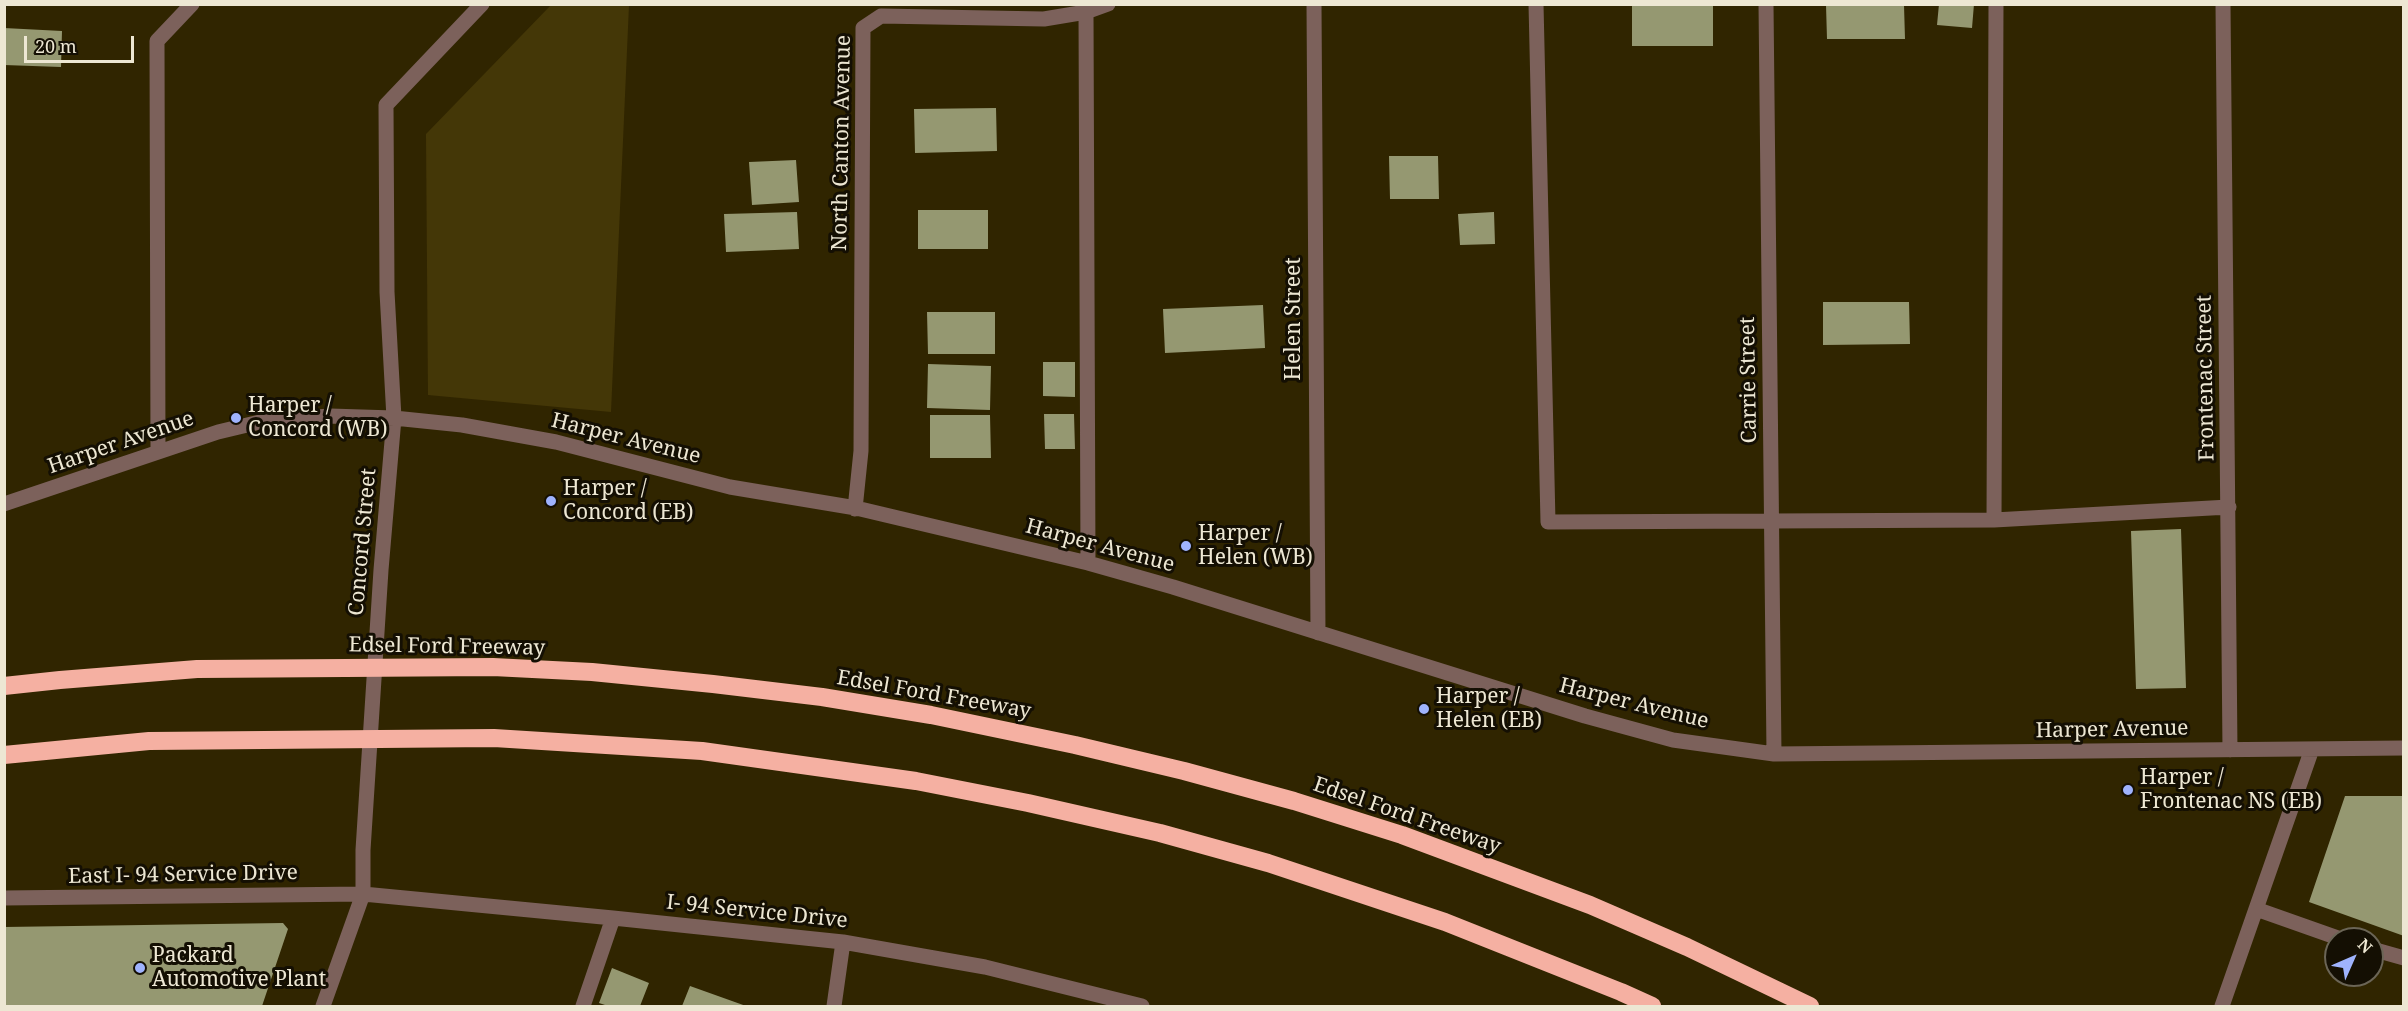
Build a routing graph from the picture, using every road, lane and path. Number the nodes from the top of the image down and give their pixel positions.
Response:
1 (192, 4) edge
2 (482, 4) edge
3 (1108, 4) edge
4 (1314, 4) edge
5 (1536, 4) edge
6 (1766, 4) edge
7 (1996, 4) edge
8 (2223, 4) edge
9 (1086, 12) junction
10 (394, 418) junction
11 (158, 451) junction
12 (4, 504) edge
13 (2229, 507) junction
14 (855, 508) junction
15 (1994, 520) junction
16 (1771, 521) junction
17 (1089, 563) junction
18 (1318, 633) junction
19 (4, 686) edge
20 (2403, 748) edge
21 (2312, 749) junction
22 (2230, 750) junction
23 (1774, 754) junction
24 (4, 755) edge
25 (363, 894) junction
26 (4, 898) edge
27 (2256, 909) junction
28 (613, 918) junction
29 (2324, 933) edge
30 (843, 942) junction
31 (2384, 952) edge
32 (2403, 958) edge
33 (1090, 1000) edge
34 (323, 1006) edge
35 (583, 1006) edge
36 (834, 1006) edge
37 (1142, 1006) edge
38 (1652, 1006) edge
39 (1809, 1006) edge
40 (2222, 1006) edge

1 - 11 street
2 - 10 street, Concord Street
3 - 9 street, North Canton Avenue
4 - 18 street, Helen Street
5 - 16 street
6 - 16 street, Carrie Street
7 - 15 street
8 - 13 street, Frontenac Street
9 - 14 street, North Canton Avenue
9 - 17 street
10 - 11 street, Harper Avenue
10 - 14 street, Harper Avenue
10 - 25 street, Concord Street
11 - 12 street, Harper Avenue
13 - 15 street
13 - 22 street, Frontenac Street
14 - 17 street, Harper Avenue
15 - 16 street
16 - 23 street, Carrie Street
17 - 18 street, Harper Avenue
18 - 23 street, Harper Avenue
19 - 39 highway, Edsel Ford Freeway
20 - 21 street, Harper Avenue
21 - 22 street, Harper Avenue
21 - 27 street
22 - 23 street, Harper Avenue
24 - 38 highway
25 - 26 street, East I- 94 Service Drive
25 - 28 street, I- 94 Service Drive
25 - 34 street, Concord Street
27 - 29 street
27 - 40 street
28 - 30 street, I- 94 Service Drive
28 - 35 street
30 - 33 street, I- 94 Service Drive
30 - 36 street
31 - 32 street
33 - 37 street, I- 94 Service Drive

